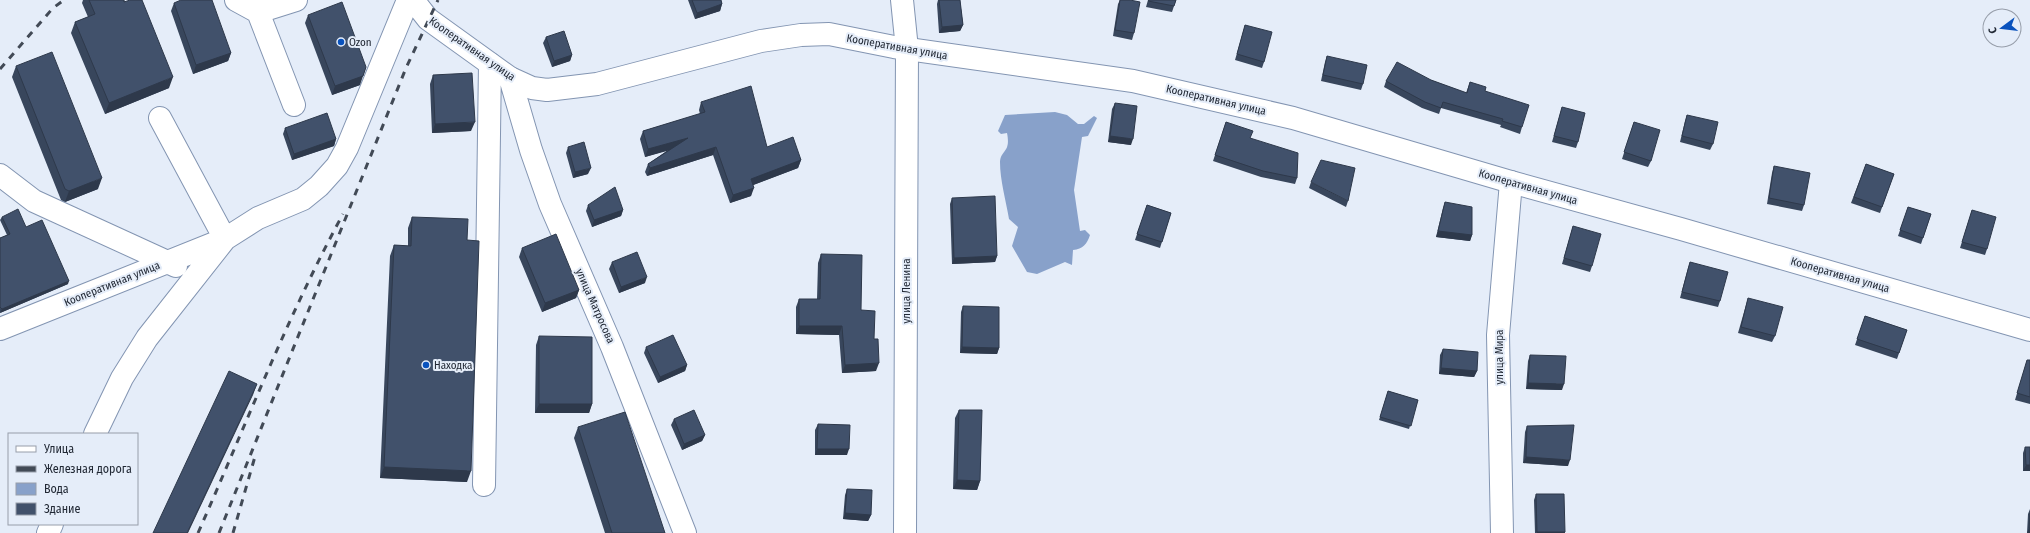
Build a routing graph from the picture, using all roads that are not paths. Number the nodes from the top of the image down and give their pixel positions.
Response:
1 (236, 0) edge
2 (296, 0) edge
3 (408, 0) edge
4 (414, 0) edge
5 (902, 0) edge
6 (258, 12) junction
7 (907, 49) junction
8 (490, 64) junction
9 (510, 78) junction
10 (294, 105) dead end
11 (160, 118) dead end
12 (0, 175) edge
13 (1511, 182) junction
14 (225, 239) junction
15 (168, 261) junction
16 (194, 278) junction
17 (0, 329) edge
18 (2030, 330) edge
19 (96, 433) edge
20 (484, 485) dead end
21 (685, 533) edge
22 (905, 533) edge
23 (1502, 533) edge

1 - 6 street
2 - 6 street
3 - 14 street
4 - 8 street, Кооперативная улица
5 - 7 street, улица Ленина
6 - 10 street
7 - 9 street, Кооперативная улица
7 - 13 street, Кооперативная улица
7 - 22 street, улица Ленина
8 - 9 street, Кооперативная улица
8 - 20 street
9 - 21 street, улица Матросова
11 - 14 street
12 - 15 street
13 - 18 street, Кооперативная улица
13 - 23 street, улица Мира
14 - 15 street, Кооперативная улица
14 - 16 street
15 - 16 street
15 - 17 street, Кооперативная улица
16 - 19 street

